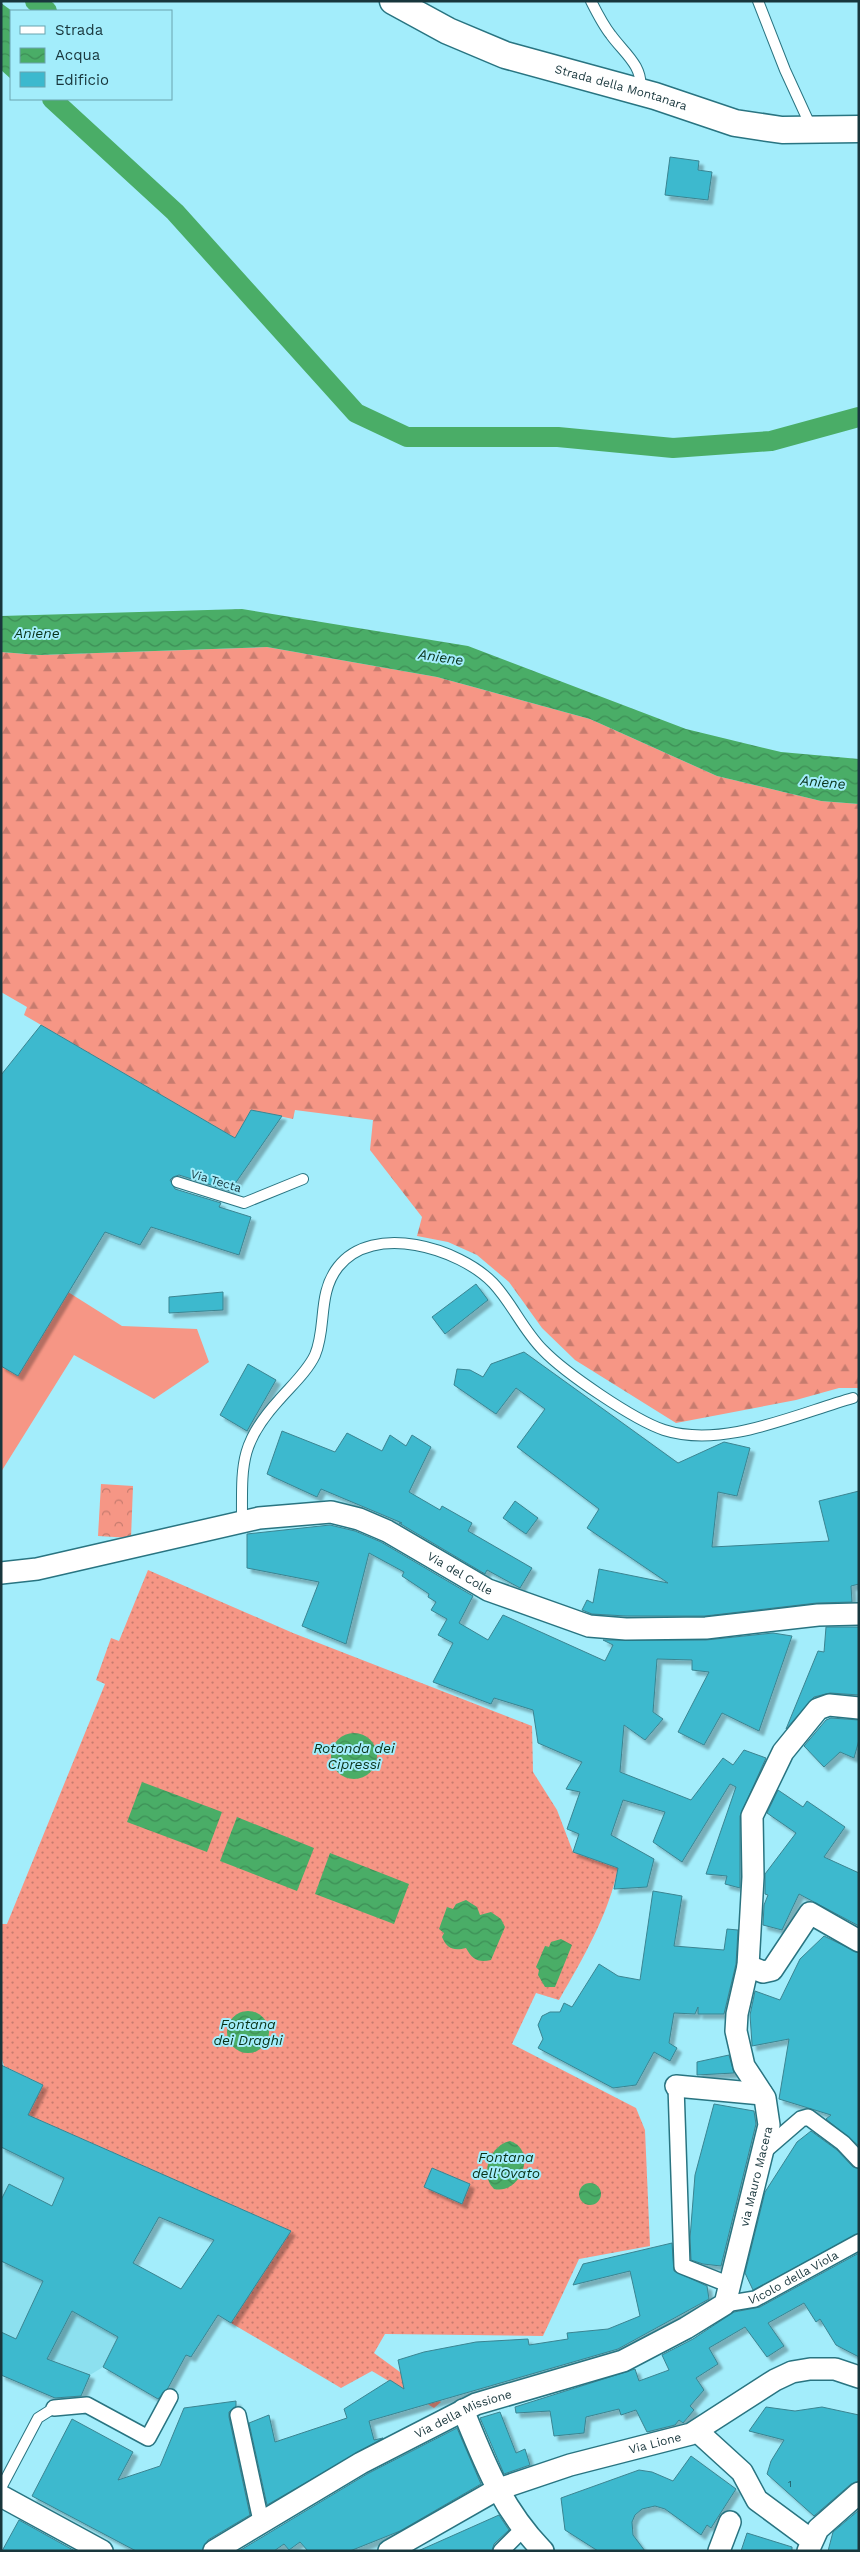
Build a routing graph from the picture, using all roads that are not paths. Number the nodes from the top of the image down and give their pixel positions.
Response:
1 (393, 1) edge
2 (590, 1) edge
3 (758, 1) edge
4 (639, 92) junction
5 (859, 129) edge
6 (812, 130) junction
7 (303, 1179) dead end
8 (177, 1182) dead end
9 (852, 1398) dead end
10 (242, 1522) junction
11 (1, 1572) edge
12 (859, 1614) edge
13 (859, 1708) edge
14 (859, 1941) edge
15 (748, 1966) junction
16 (676, 2086) joint
17 (762, 2094) junction
18 (764, 2151) junction
19 (859, 2160) edge
20 (859, 2242) edge
21 (727, 2294) junction
22 (859, 2377) edge
23 (170, 2397) dead end
24 (54, 2408) joint
25 (463, 2410) junction
26 (238, 2415) dead end
27 (697, 2431) junction
28 (1, 2488) edge
29 (496, 2490) junction
30 (859, 2493) edge
31 (1, 2496) edge
32 (261, 2521) junction
33 (730, 2522) dead end
34 (523, 2529) junction
35 (810, 2540) edge
36 (102, 2551) edge
37 (214, 2551) edge
38 (388, 2551) edge
39 (502, 2551) edge
40 (544, 2551) edge
41 (719, 2551) edge

1 - 4 street, Strada della Montanara
2 - 4 lane
3 - 6 lane
4 - 6 street, Strada della Montanara
5 - 6 street, Strada della Montanara
7 - 8 lane, Via Tecta
9 - 10 lane
10 - 11 street, Via del Colle
10 - 12 street, Via del Colle
13 - 15 street, via Mauro Macera
14 - 15 street
15 - 17 street, via Mauro Macera
16 - 17 street
16 - 21 street
17 - 18 street, via Mauro Macera
18 - 19 street
18 - 21 street, via Mauro Macera
20 - 21 street, Vicolo della Viola
21 - 25 street, Via della Missione
22 - 27 street, Via Lione
23 - 24 street
24 - 28 lane
25 - 29 street
25 - 32 street, Via della Missione
26 - 32 street
27 - 29 street, Via Lione
27 - 35 street
29 - 34 street
29 - 38 street, Via Lione
30 - 35 street
31 - 36 street
32 - 37 street, Via della Missione
33 - 41 street
34 - 39 street
34 - 40 street

